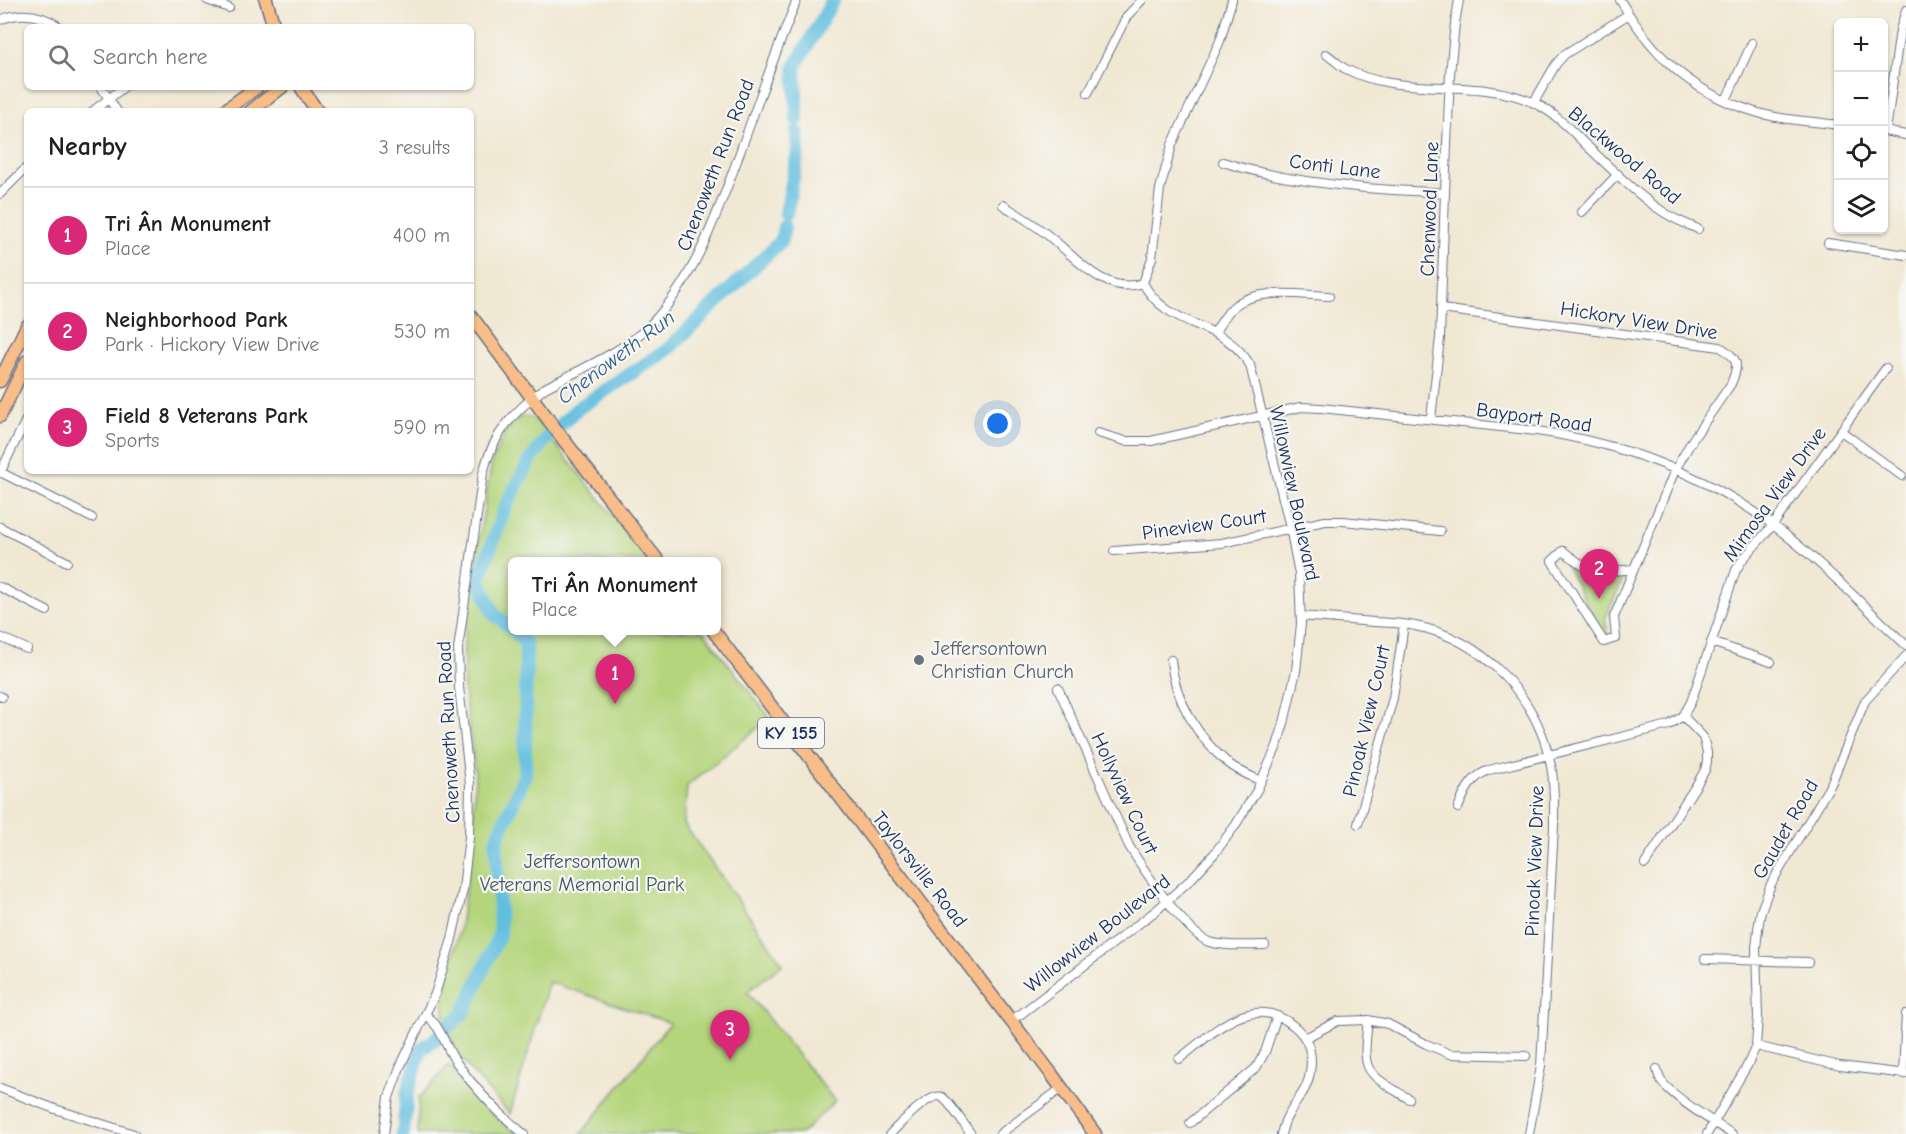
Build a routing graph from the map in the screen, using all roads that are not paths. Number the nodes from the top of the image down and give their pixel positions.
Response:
1 (207, 0) edge
2 (266, 0) edge
3 (796, 0) edge
4 (1142, 0) edge
5 (1232, 0) edge
6 (1459, 0) edge
7 (1620, 0) edge
8 (229, 8) dead end
9 (1906, 10) edge
10 (1629, 14) junction
11 (0, 20) edge
12 (56, 24) edge
13 (273, 24) edge
14 (1752, 43) dead end
15 (1326, 54) dead end
16 (1450, 88) junction
17 (103, 90) edge
18 (120, 90) edge
19 (253, 90) edge
20 (278, 90) edge
21 (303, 90) edge
22 (1088, 93) dead end
23 (108, 98) junction
24 (1726, 100) junction
25 (1534, 102) junction
26 (96, 108) edge
27 (115, 108) edge
28 (228, 108) edge
29 (255, 108) edge
30 (315, 108) edge
31 (1834, 123) edge
32 (1886, 126) edge
33 (1888, 132) edge
34 (1906, 135) edge
35 (1223, 162) dead end
36 (24, 170) edge
37 (1618, 174) junction
38 (1444, 193) junction
39 (0, 194) edge
40 (1003, 205) dead end
41 (1582, 212) dead end
42 (1698, 229) dead end
43 (1828, 243) dead end
44 (1906, 255) edge
45 (1143, 283) junction
46 (1329, 296) dead end
47 (1442, 309) junction
48 (474, 320) edge
49 (24, 332) edge
50 (1215, 332) junction
51 (24, 367) edge
52 (1886, 368) dead end
53 (0, 381) edge
54 (532, 398) junction
55 (1263, 415) junction
56 (0, 416) edge
57 (1431, 419) junction
58 (1841, 431) junction
59 (24, 432) edge
60 (1098, 433) dead end
61 (1675, 470) junction
62 (0, 472) edge
63 (1902, 476) dead end
64 (92, 518) dead end
65 (1773, 525) junction
66 (0, 527) edge
67 (1290, 527) junction
68 (1440, 531) dead end
69 (1114, 551) dead end
70 (656, 557) edge
71 (68, 562) dead end
72 (1634, 569) junction
73 (0, 587) edge
74 (47, 610) dead end
75 (1301, 616) junction
76 (1404, 625) junction
77 (716, 635) edge
78 (0, 637) edge
79 (1711, 642) junction
80 (1906, 645) edge
81 (27, 650) dead end
82 (1906, 656) edge
83 (1171, 660) dead end
84 (1771, 662) dead end
85 (1058, 688) dead end
86 (1683, 716) junction
87 (1549, 755) junction
88 (1261, 781) junction
89 (1458, 808) dead end
90 (1358, 824) dead end
91 (1645, 864) dead end
92 (1168, 901) junction
93 (1265, 945) dead end
94 (1705, 959) dead end
95 (1757, 960) junction
96 (1808, 962) dead end
97 (1906, 1014) edge
98 (426, 1015) junction
99 (1277, 1016) junction
100 (1011, 1020) junction
101 (1368, 1020) junction
102 (1305, 1038) junction
103 (1756, 1046) junction
104 (1526, 1056) dead end
105 (1179, 1059) dead end
106 (1657, 1069) dead end
107 (1905, 1073) edge
108 (0, 1088) edge
109 (1062, 1088) junction
110 (1409, 1099) dead end
111 (1190, 1123) dead end
112 (1714, 1123) junction
113 (134, 1134) edge
114 (384, 1134) edge
115 (524, 1134) edge
116 (890, 1134) edge
117 (971, 1134) edge
118 (1000, 1134) edge
119 (1095, 1134) edge
120 (1281, 1134) edge
121 (1529, 1134) edge
122 (1707, 1134) edge
123 (1732, 1134) edge

1 - 8 street
2 - 13 main road
3 - 54 street, Chenoweth Run Road
4 - 22 street
5 - 45 street
6 - 16 street, Chenwood Lane
7 - 10 street
9 - 32 street
10 - 24 street
10 - 25 street
11 - 12 street
14 - 24 street
15 - 16 street
16 - 25 street, Blackwood Road
16 - 38 street, Chenwood Lane
17 - 23 street
18 - 23 street
19 - 28 main road
20 - 29 main road
21 - 30 main road
23 - 26 street
23 - 27 street
24 - 31 street
25 - 37 street, Blackwood Road
33 - 34 street
35 - 38 street, Conti Lane
36 - 39 street
37 - 41 street
37 - 42 street, Blackwood Road
38 - 47 street, Chenwood Lane
40 - 45 street
43 - 44 street
45 - 50 street, Willowview Boulevard
46 - 50 street
47 - 57 street, Chenwood Lane
47 - 61 street, Hickory View Drive
48 - 54 main road
49 - 53 main road
50 - 55 street, Willowview Boulevard
51 - 56 main road
52 - 58 street, Mimosa View Drive
54 - 70 main road
54 - 98 street, Chenoweth Run Road
55 - 57 street, Bayport Road
55 - 60 street, Bayport Road
55 - 67 street, Willowview Boulevard
57 - 61 street, Bayport Road
58 - 63 street
58 - 65 street, Mimosa View Drive
59 - 62 street
61 - 65 street, Bayport Road
61 - 72 street, Hickory View Drive
62 - 64 street
65 - 79 street, Mimosa View Drive
65 - 80 street, Bayport Road
66 - 71 street
67 - 68 street, Pineview Court
67 - 69 street, Pineview Court
67 - 75 street, Willowview Boulevard
72 - 72 street, Hickory View Drive
73 - 74 street
75 - 76 street, Pinoak View Drive
75 - 88 street, Willowview Boulevard
76 - 87 street, Pinoak View Drive
76 - 90 street, Pinoak View Court
77 - 100 main road, Taylorsville Road / KY 155
78 - 81 street
79 - 84 street
79 - 86 street, Mimosa View Drive
82 - 95 street, Gaudet Road
83 - 88 street
85 - 92 street, Hollyview Court
86 - 87 street
86 - 91 street
87 - 89 street
87 - 121 street, Pinoak View Drive
88 - 92 street, Willowview Boulevard
92 - 93 street, Hollyview Court
92 - 100 street, Willowview Boulevard
94 - 95 street
95 - 96 street
95 - 103 street, Gaudet Road
97 - 107 street
98 - 114 street, Chenoweth Run Road
98 - 115 street
99 - 102 street
99 - 105 street
99 - 111 street
100 - 109 main road, Taylorsville Road / KY 155
101 - 102 street
101 - 104 street
101 - 110 street
102 - 120 street
103 - 107 street
103 - 112 street, Gaudet Road
106 - 112 street
108 - 113 street
109 - 118 street
109 - 119 main road, Taylorsville Road / KY 155
112 - 122 street, Gaudet Road
112 - 123 street
116 - 117 street

